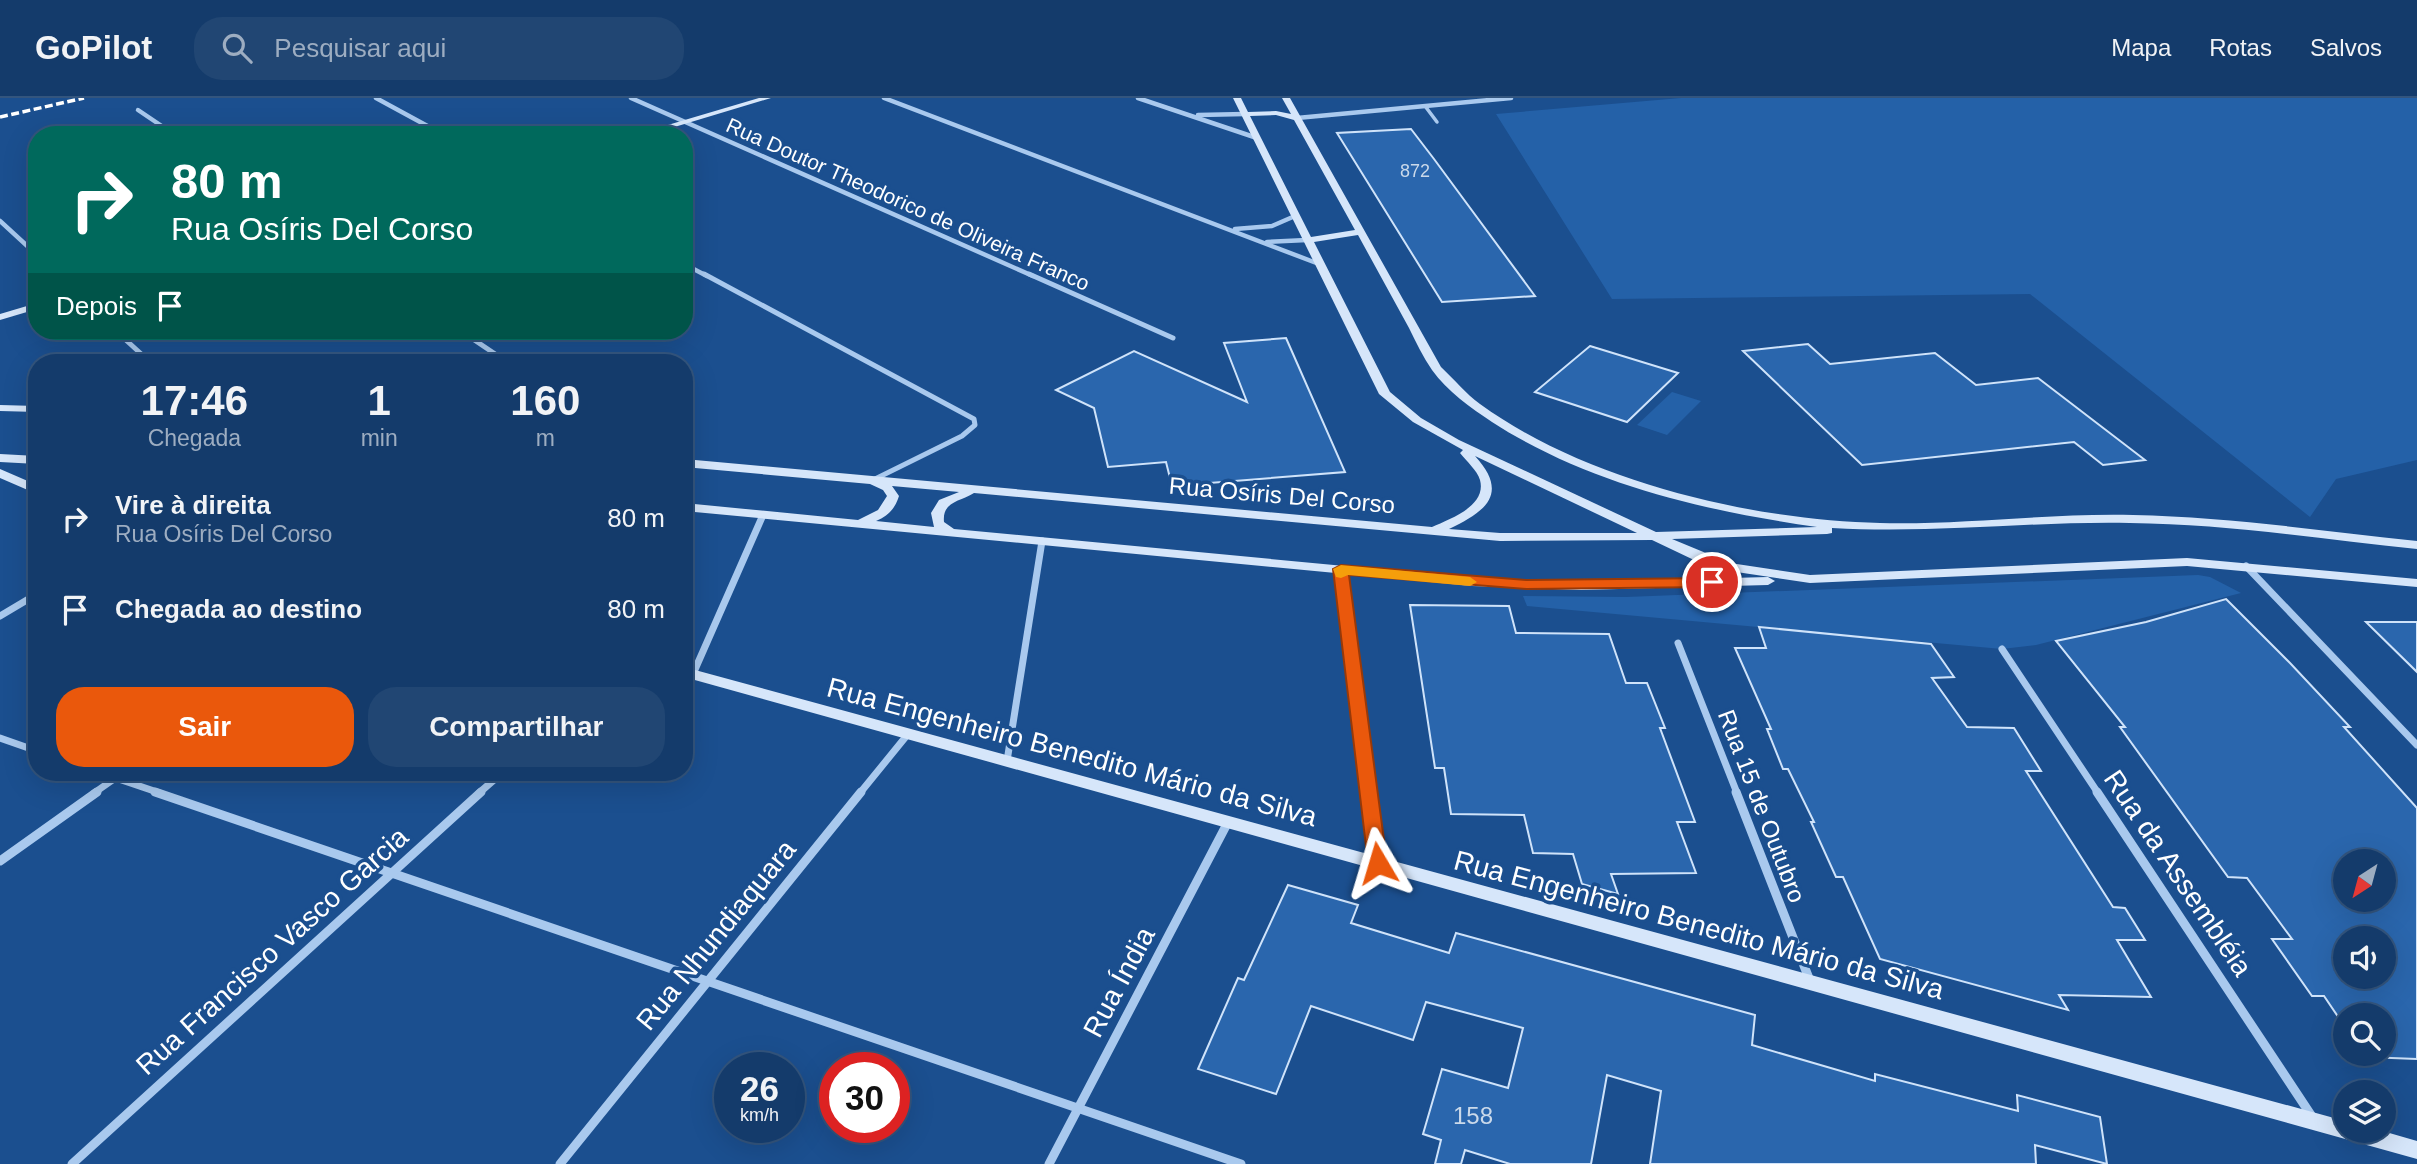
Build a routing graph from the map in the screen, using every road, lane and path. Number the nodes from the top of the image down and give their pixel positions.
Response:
1 (376, 98) edge
2 (631, 98) edge
3 (767, 98) edge
4 (884, 98) edge
5 (1138, 98) edge
6 (1237, 98) edge
7 (1286, 98) edge
8 (1511, 98) edge
9 (1425, 106) junction
10 (138, 110) dead end
11 (1245, 114) junction
12 (1190, 115) junction
13 (1297, 118) junction
14 (684, 122) junction
15 (1437, 122) dead end
16 (162, 126) edge
17 (427, 126) edge
18 (670, 126) edge
19 (1257, 138) junction
20 (1295, 216) junction
21 (0, 220) edge
22 (1228, 228) junction
23 (1360, 232) junction
24 (1307, 240) junction
25 (1263, 242) junction
26 (28, 246) edge
27 (1319, 264) junction
28 (693, 269) edge
29 (28, 308) edge
30 (0, 318) edge
31 (1173, 338) dead end
32 (126, 340) edge
33 (474, 340) edge
34 (141, 354) edge
35 (495, 354) edge
36 (0, 408) edge
37 (28, 409) edge
38 (1455, 443) junction
39 (0, 458) edge
40 (28, 460) edge
41 (693, 464) edge
42 (0, 473) edge
43 (873, 481) junction
44 (28, 486) edge
45 (977, 490) junction
46 (693, 508) edge
47 (763, 515) junction
48 (859, 524) junction
49 (1877, 527) junction
50 (1432, 531) junction
51 (950, 533) junction
52 (1653, 537) junction
53 (1042, 541) junction
54 (2417, 545) edge
55 (2245, 565) junction
56 (1341, 569) junction
57 (1810, 579) junction
58 (2417, 583) edge
59 (28, 599) edge
60 (0, 616) edge
61 (1678, 643) dead end
62 (2002, 649) dead end
63 (693, 662) edge
64 (693, 674) edge
65 (908, 734) junction
66 (0, 738) edge
67 (2417, 745) edge
68 (28, 748) edge
69 (1007, 761) junction
70 (112, 781) edge
71 (137, 781) edge
72 (493, 781) edge
73 (1228, 822) junction
74 (0, 861) edge
75 (1378, 863) junction
76 (392, 873) junction
77 (708, 982) junction
78 (1811, 983) junction
79 (1079, 1108) junction
80 (2317, 1123) junction
81 (2417, 1150) edge
82 (72, 1164) edge
83 (561, 1164) edge
84 (1049, 1164) edge
85 (1241, 1164) edge

1 - 17 street
2 - 14 street, Rua Doutor Theodorico de Oliveira Franco
3 - 14 street
4 - 22 street
5 - 12 street
6 - 11 street
7 - 13 street
8 - 9 street
9 - 13 street
9 - 15 lane
10 - 16 street
11 - 12 street
11 - 13 street
11 - 19 street
12 - 19 street
13 - 23 street
14 - 18 street
14 - 31 street, Rua Doutor Theodorico de Oliveira Franco
19 - 20 street
20 - 22 street
20 - 24 street
21 - 26 street
22 - 25 street
23 - 24 street
23 - 49 street
24 - 25 street
24 - 27 street
25 - 27 street
27 - 38 street
28 - 43 street
29 - 30 street
32 - 34 street
33 - 35 street
36 - 37 street
38 - 50 street
38 - 52 street
39 - 40 street
41 - 43 street, Rua Osíris Del Corso
42 - 44 street
43 - 45 street, Rua Osíris Del Corso
43 - 48 street
45 - 50 street, Rua Osíris Del Corso
45 - 51 street
46 - 47 street
47 - 48 street
47 - 63 street
48 - 51 street
49 - 52 street, Rua Osíris Del Corso
49 - 54 street
50 - 52 street, Rua Osíris Del Corso
51 - 53 street
52 - 57 street
53 - 56 street
53 - 69 street
55 - 57 street
55 - 58 street
55 - 67 street
56 - 57 street
56 - 75 street
59 - 60 street
61 - 78 street, Rua 15 de Outubro
62 - 80 street, Rua da Assembléia
64 - 65 street, Rua Engenheiro Benedito Mário da Silva
65 - 69 street, Rua Engenheiro Benedito Mário da Silva
65 - 77 street, Rua Nhundiaquara
66 - 68 street
69 - 73 street, Rua Engenheiro Benedito Mário da Silva
70 - 74 street
71 - 76 street
72 - 76 street, Rua Francisco Vasco Garcia
73 - 75 street, Rua Engenheiro Benedito Mário da Silva
73 - 79 street, Rua Índia
75 - 78 street, Rua Engenheiro Benedito Mário da Silva
76 - 77 street
76 - 82 street, Rua Francisco Vasco Garcia
77 - 79 street
77 - 83 street, Rua Nhundiaquara
78 - 80 street, Rua Engenheiro Benedito Mário da Silva
79 - 84 street, Rua Índia
79 - 85 street
80 - 81 street, Rua Engenheiro Benedito Mário da Silva

